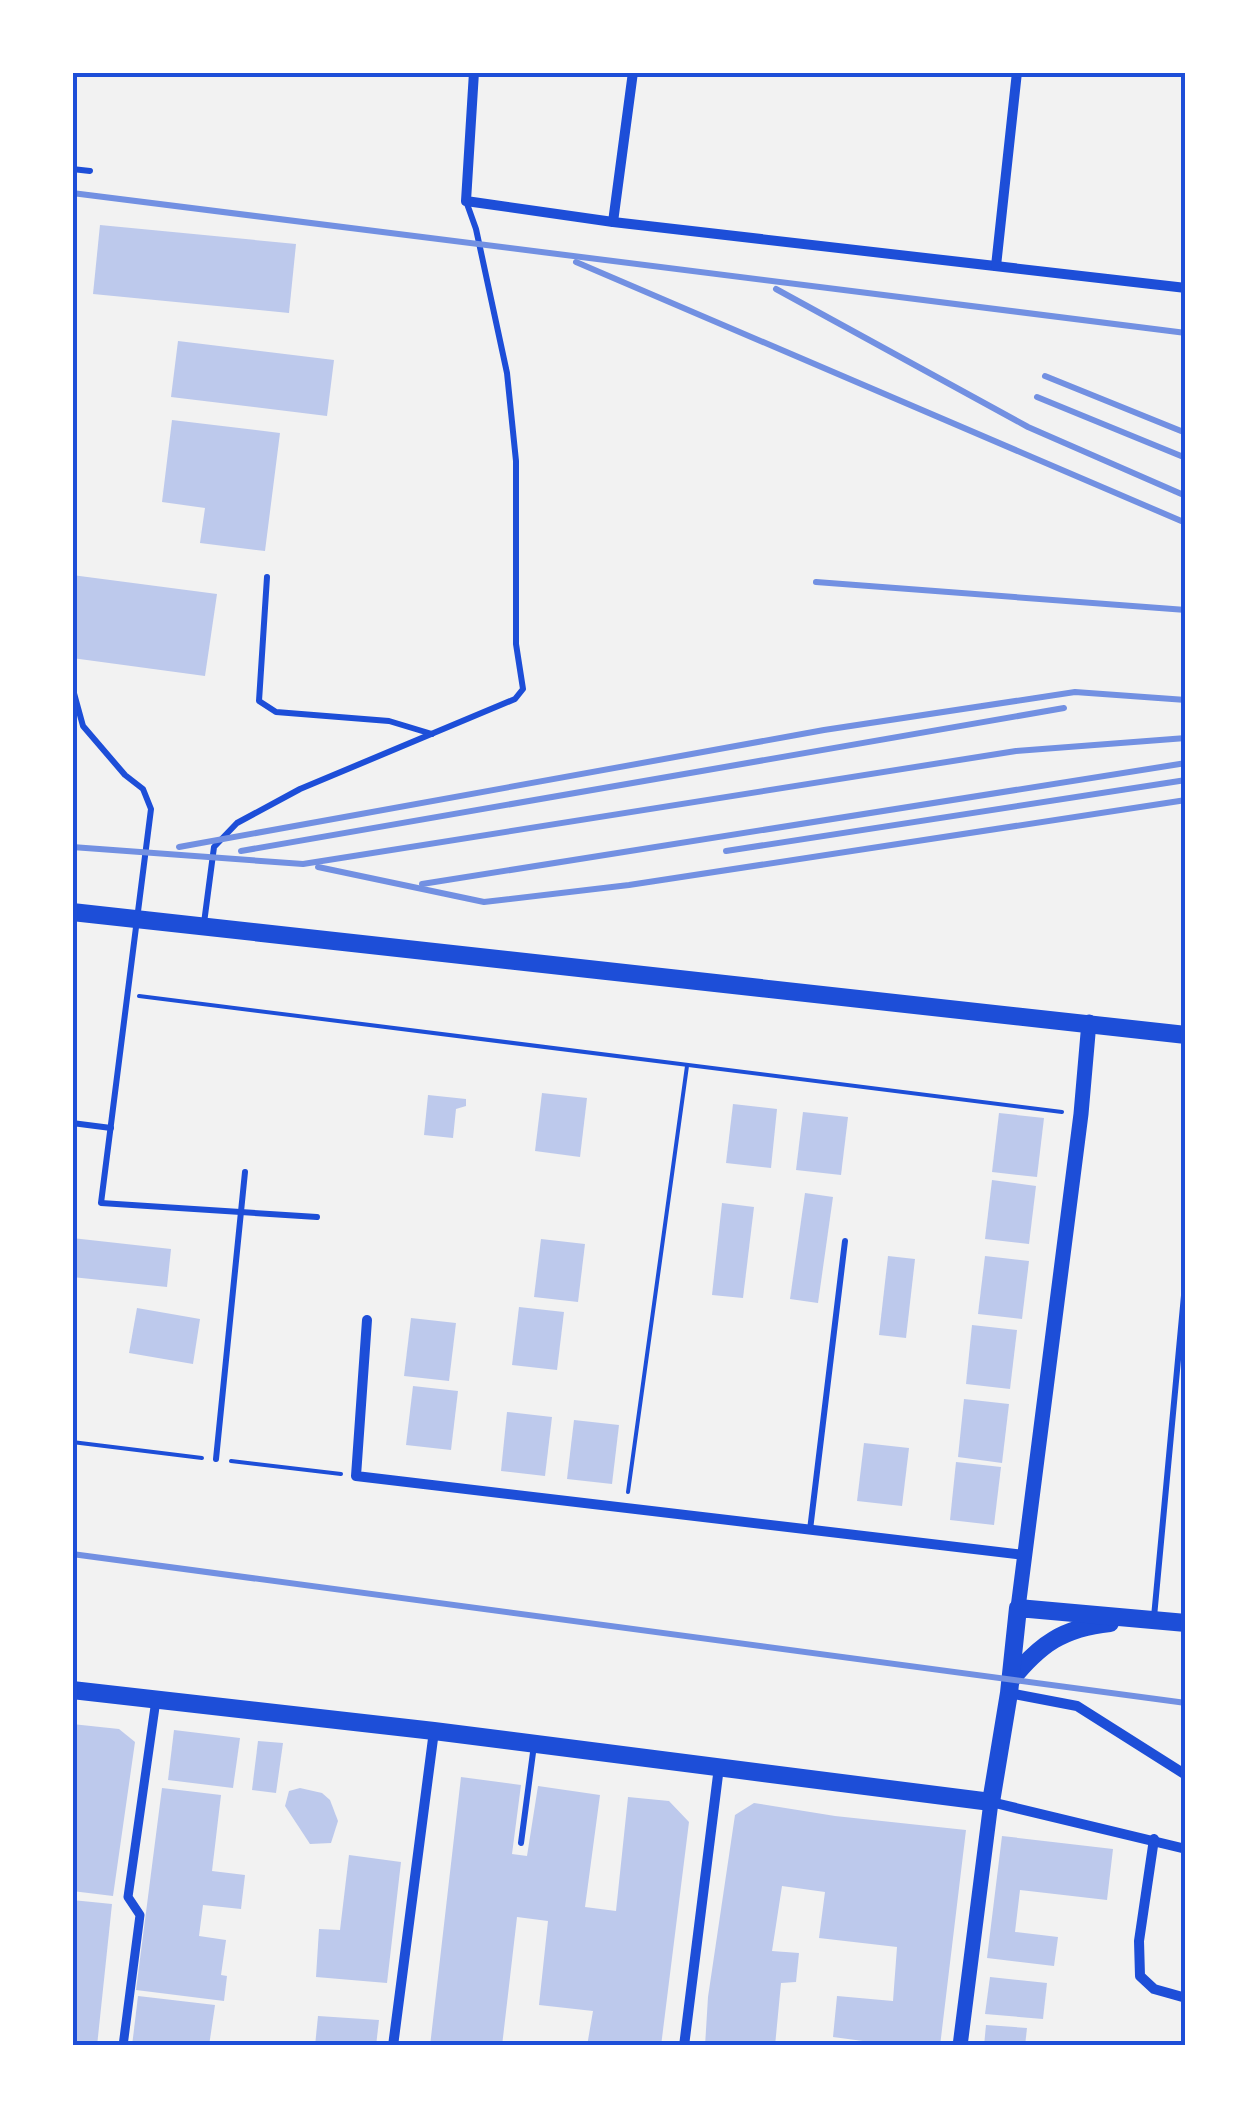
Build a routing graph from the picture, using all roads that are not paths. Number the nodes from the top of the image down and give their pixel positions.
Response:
1 (474, 72) edge
2 (633, 72) edge
3 (1017, 72) edge
4 (72, 169) edge
5 (90, 170) dead end
6 (466, 201) junction
7 (613, 222) junction
8 (996, 266) junction
9 (1186, 288) edge
10 (267, 577) dead end
11 (72, 686) edge
12 (432, 734) junction
13 (72, 912) edge
14 (139, 919) junction
15 (204, 924) junction
16 (1089, 1022) junction
17 (1186, 1035) edge
18 (72, 1123) edge
19 (111, 1128) junction
20 (245, 1172) dead end
21 (242, 1212) junction
22 (317, 1218) dead end
23 (845, 1241) dead end
24 (1186, 1274) edge
25 (367, 1320) dead end
26 (216, 1459) dead end
27 (810, 1530) junction
28 (1024, 1555) junction
29 (1018, 1608) junction
30 (1154, 1618) junction
31 (1186, 1623) edge
32 (1010, 1686) junction
33 (72, 1690) edge
34 (156, 1700) junction
35 (434, 1731) junction
36 (534, 1744) junction
37 (719, 1768) junction
38 (1186, 1775) edge
39 (991, 1802) junction
40 (1154, 1839) junction
41 (520, 1843) dead end
42 (1186, 1849) edge
43 (1186, 1998) edge
44 (123, 2046) edge
45 (393, 2046) edge
46 (684, 2046) edge
47 (960, 2046) edge

1 - 6 street
2 - 7 street
3 - 8 street
4 - 5 lane
6 - 7 street
6 - 12 lane
7 - 8 street
8 - 9 street
10 - 12 lane
11 - 14 lane
12 - 15 lane
13 - 14 main road
14 - 15 main road
14 - 19 lane
15 - 16 main road
16 - 17 main road
16 - 28 street
18 - 19 lane
19 - 21 lane
20 - 21 lane
21 - 22 lane
21 - 26 lane
23 - 27 lane
24 - 30 lane
25 - 27 street
27 - 28 street
28 - 29 street
29 - 30 main road
29 - 32 main road
30 - 31 main road
30 - 32 main road
32 - 38 street
32 - 39 main road
33 - 34 main road
34 - 35 main road
34 - 44 street
35 - 36 main road
35 - 45 street
36 - 37 main road
36 - 41 lane
37 - 39 main road
37 - 46 street
39 - 40 street
39 - 47 street
40 - 42 street
40 - 43 street

